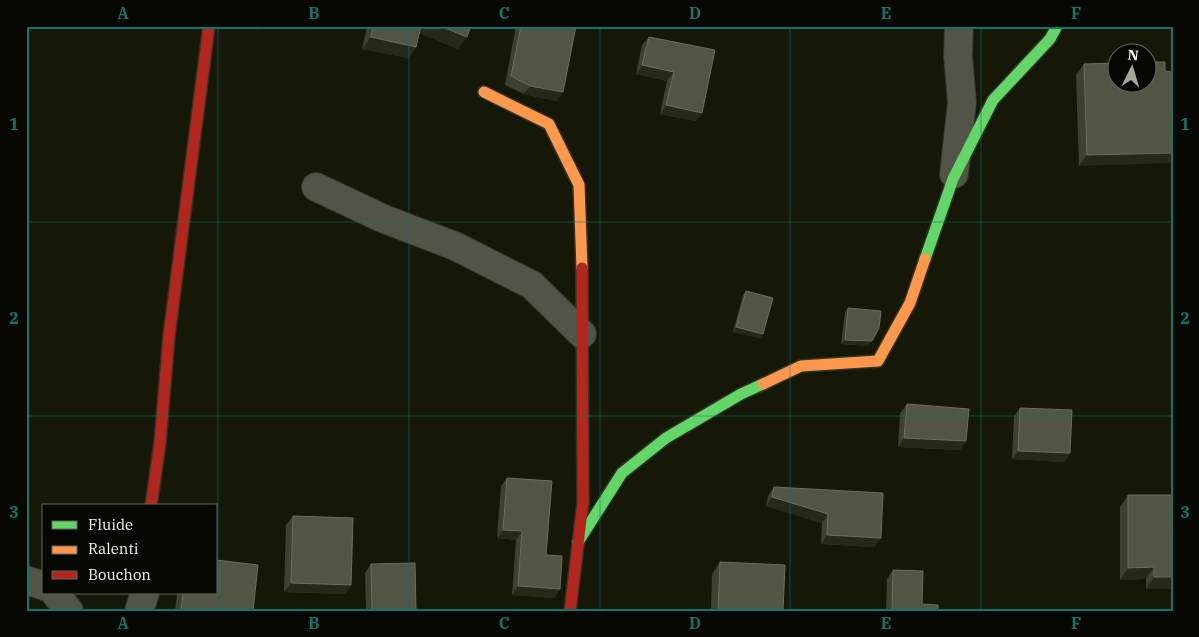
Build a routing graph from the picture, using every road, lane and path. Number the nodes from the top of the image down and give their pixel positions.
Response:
1 (208, 26) edge
2 (959, 26) edge
3 (1057, 26) edge
4 (484, 92) dead end
5 (954, 179) junction
6 (316, 187) dead end
7 (582, 334) junction
8 (151, 504) edge
9 (578, 542) junction
10 (26, 580) edge
11 (42, 585) edge
12 (56, 594) edge
13 (145, 594) edge
14 (69, 611) edge
15 (139, 611) edge
16 (570, 611) edge

1 - 8 street
2 - 5 street
3 - 5 street
4 - 7 street
5 - 9 street
6 - 7 street
7 - 9 street
9 - 16 street
10 - 11 street
12 - 14 street
13 - 15 street

